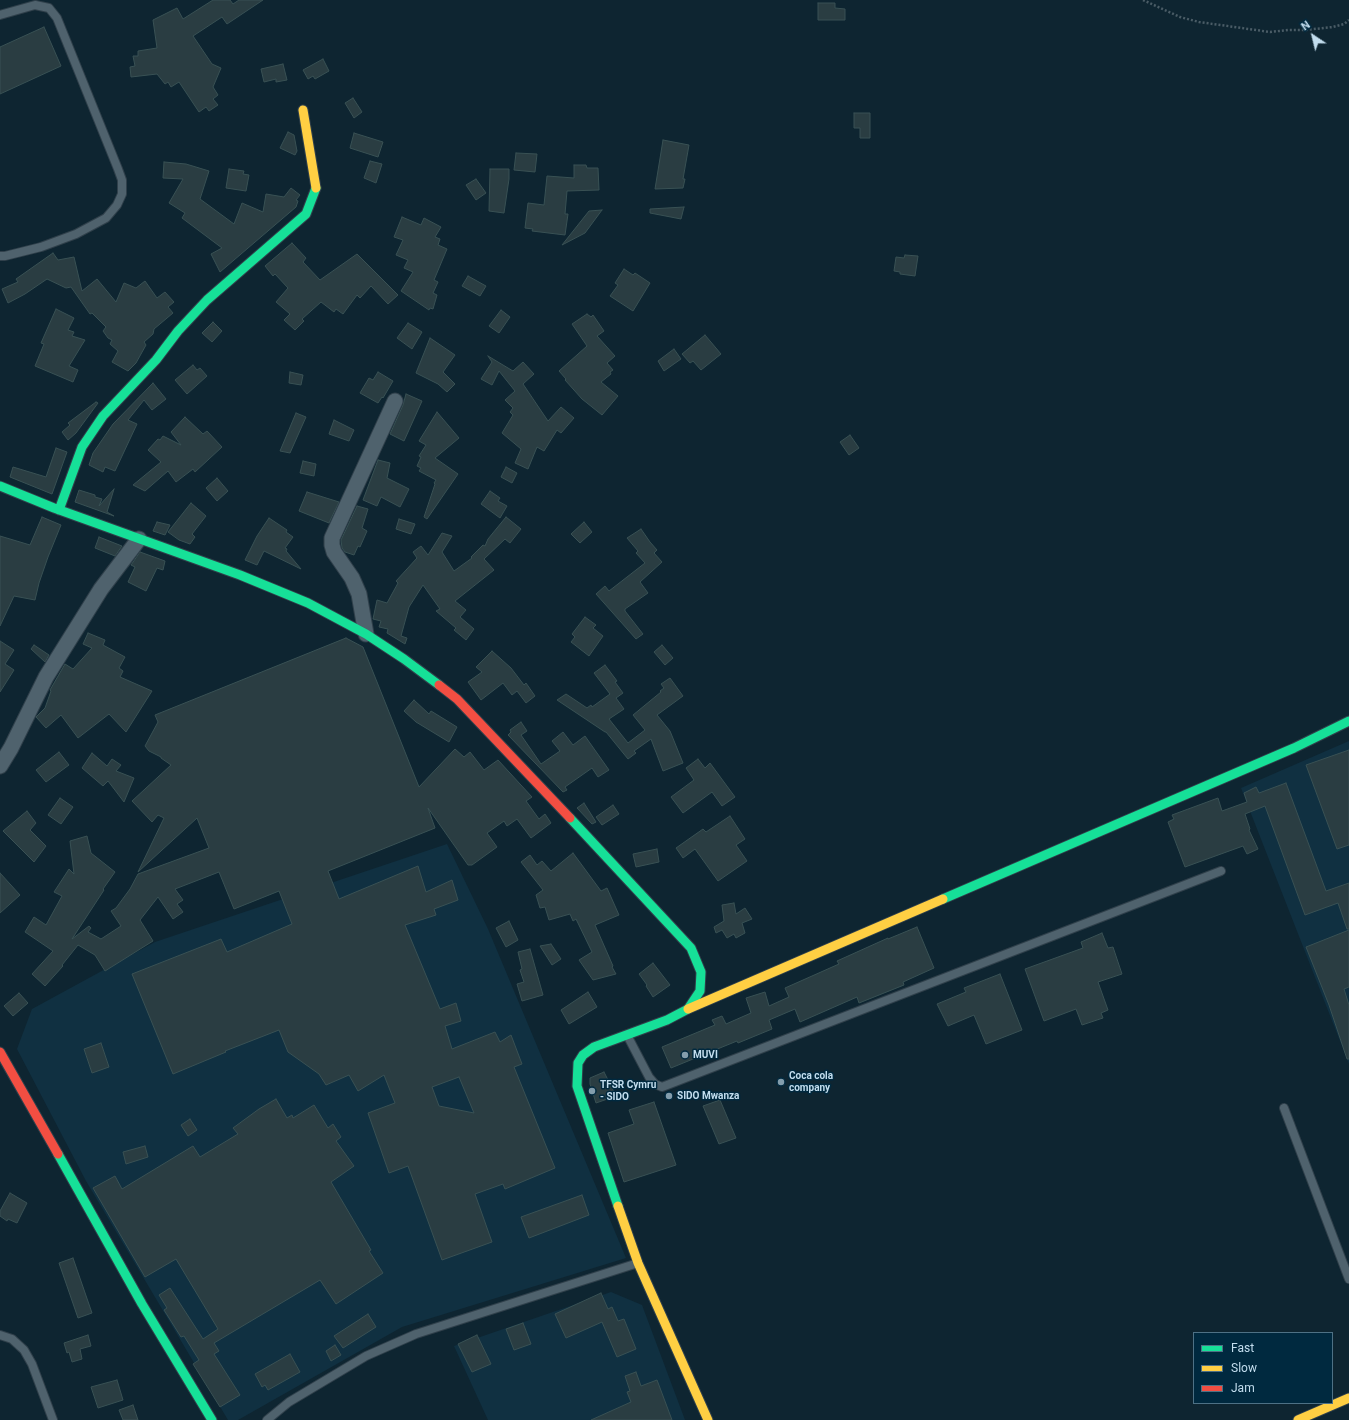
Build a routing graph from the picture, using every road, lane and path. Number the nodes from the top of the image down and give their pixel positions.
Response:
1 (1142, 0) edge
2 (0, 14) edge
3 (1349, 22) edge
4 (303, 110) dead end
5 (0, 256) edge
6 (394, 401) dead end
7 (0, 486) edge
8 (59, 510) junction
9 (139, 539) junction
10 (366, 634) junction
11 (1349, 721) edge
12 (0, 766) edge
13 (1221, 871) dead end
14 (688, 1009) junction
15 (627, 1034) junction
16 (0, 1052) edge
17 (1284, 1108) dead end
18 (638, 1263) junction
19 (1349, 1280) edge
20 (0, 1335) edge
21 (1349, 1398) edge
22 (53, 1420) edge
23 (212, 1420) edge
24 (267, 1420) edge
25 (708, 1420) edge
26 (1298, 1420) edge

1 - 3 path
2 - 5 lane
4 - 8 main road
6 - 10 street
7 - 8 main road
8 - 9 main road
9 - 10 main road
9 - 12 street
10 - 14 main road
11 - 14 main road
13 - 15 lane
14 - 15 main road
15 - 18 main road
16 - 23 main road
17 - 19 lane
18 - 24 lane
18 - 25 main road
20 - 22 lane
21 - 26 main road

